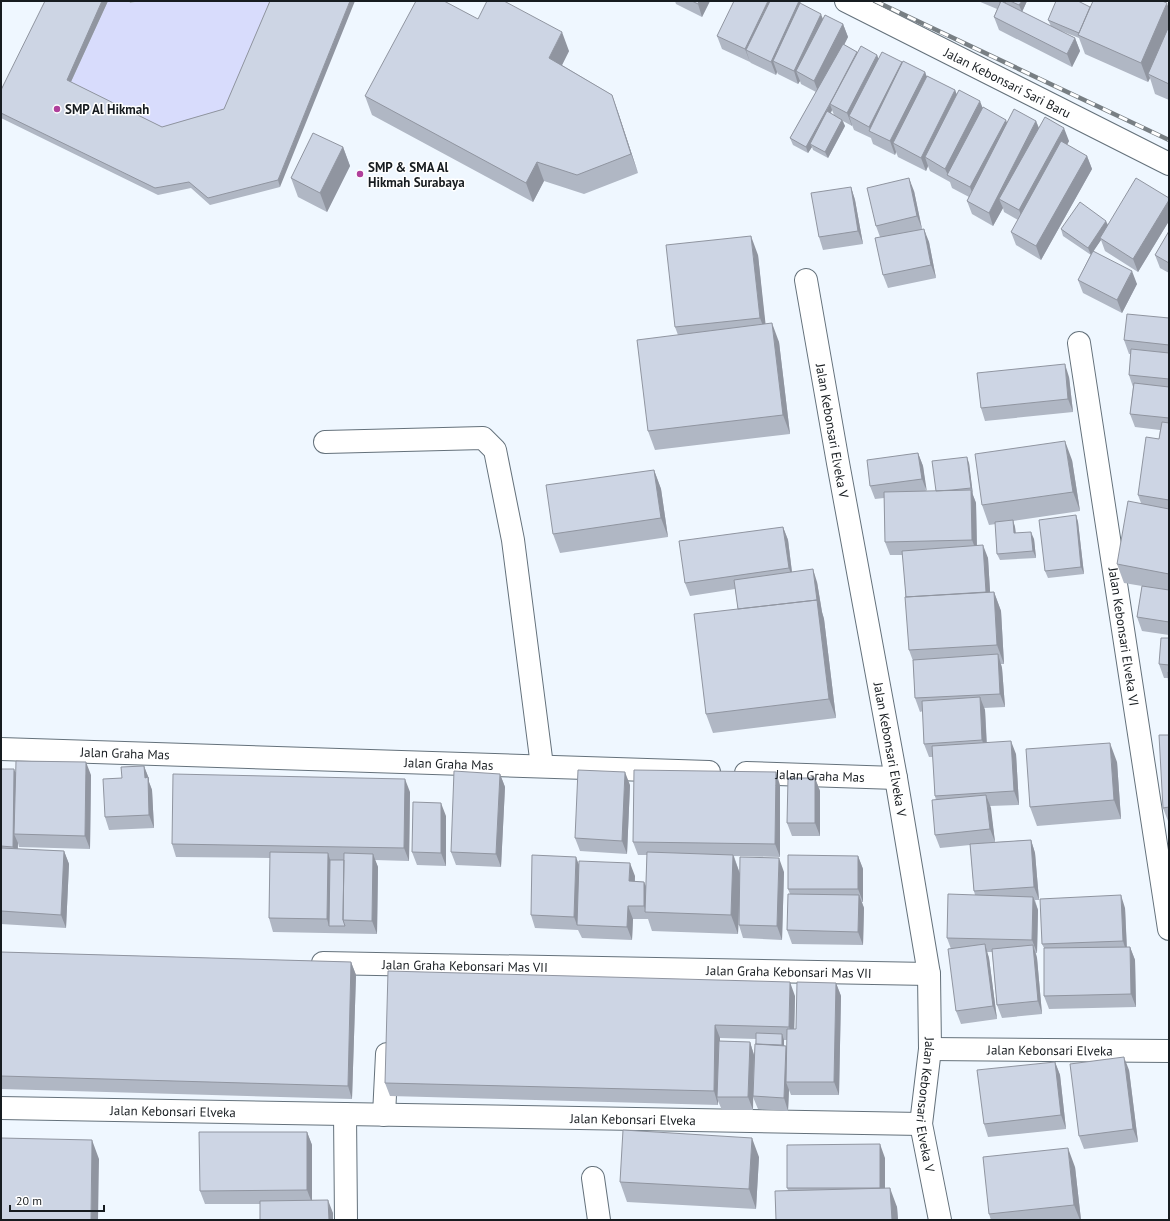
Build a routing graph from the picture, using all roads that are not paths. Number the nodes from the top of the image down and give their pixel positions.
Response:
1 (846, 1) edge
2 (1169, 164) edge
3 (806, 280) dead end
4 (1079, 343) dead end
5 (325, 442) dead end
6 (1, 749) edge
7 (542, 766) junction
8 (896, 778) junction
9 (1169, 929) edge
10 (304, 962) edge
11 (929, 974) junction
12 (388, 1035) edge
13 (930, 1049) junction
14 (1169, 1051) edge
15 (1, 1108) edge
16 (345, 1114) junction
17 (384, 1115) junction
18 (921, 1124) junction
19 (593, 1178) dead end
20 (346, 1220) edge
21 (599, 1220) edge
22 (940, 1220) edge

1 - 2 street, Jalan Kebonsari Sari Baru
3 - 8 street, Jalan Kebonsari Elveka V
4 - 9 street, Jalan Kebonsari Elveka VI
5 - 7 street
6 - 7 street, Jalan Graha Mas
7 - 8 street, Jalan Graha Mas
8 - 11 street, Jalan Kebonsari Elveka V
10 - 11 street, Jalan Graha Kebonsari Mas VII
11 - 13 street, Jalan Kebonsari Elveka V
12 - 17 street
13 - 14 street, Jalan Kebonsari Elveka
13 - 18 street, Jalan Kebonsari Elveka V
15 - 16 street, Jalan Kebonsari Elveka
16 - 17 street, Jalan Kebonsari Elveka
16 - 20 street
17 - 18 street, Jalan Kebonsari Elveka
18 - 22 street, Jalan Kebonsari Elveka V
19 - 21 street

